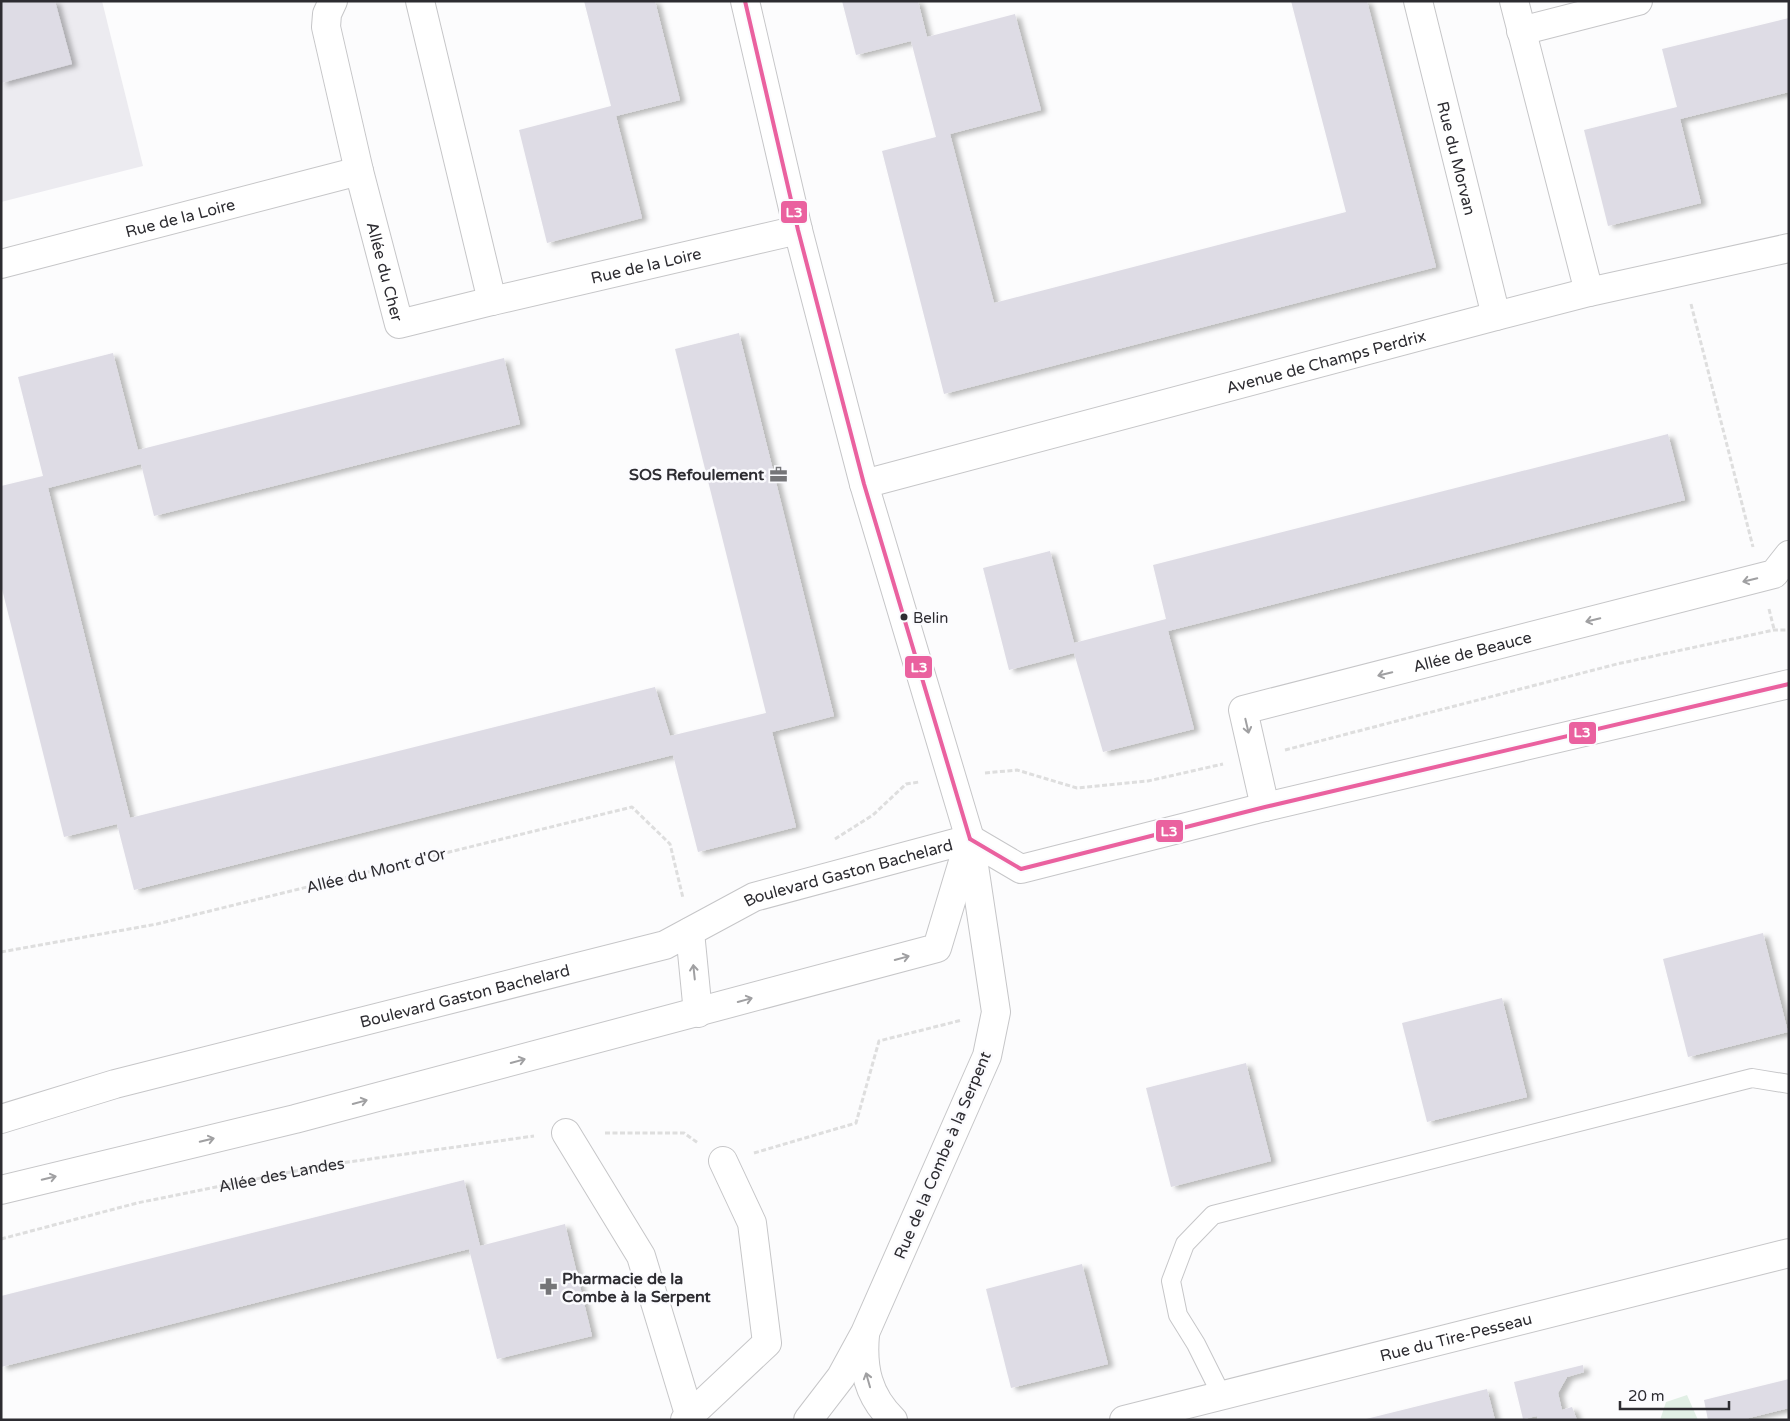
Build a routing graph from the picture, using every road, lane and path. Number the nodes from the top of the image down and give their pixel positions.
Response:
1 (333, 1) edge
2 (420, 1) edge
3 (745, 1) edge
4 (1418, 1) edge
5 (1514, 1) edge
6 (1638, 1) edge
7 (1521, 32) junction
8 (359, 171) junction
9 (798, 230) junction
10 (1789, 248) edge
11 (1, 264) edge
12 (1590, 292) junction
13 (492, 301) junction
14 (1496, 316) junction
15 (1696, 321) dead end
16 (864, 484) junction
17 (1789, 555) edge
18 (1761, 578) junction
19 (1770, 612) dead end
20 (1774, 630) dead end
21 (1789, 684) edge
22 (1265, 807) junction
23 (970, 839) junction
24 (684, 899) dead end
25 (690, 932) junction
26 (1, 952) edge
27 (996, 1012) junction
28 (698, 1013) junction
29 (1789, 1084) edge
30 (1, 1119) edge
31 (566, 1132) junction
32 (723, 1161) junction
33 (1, 1190) edge
34 (1, 1239) edge
35 (1789, 1253) edge
36 (865, 1333) junction
37 (1221, 1394) junction
38 (688, 1417) edge
39 (813, 1419) edge
40 (892, 1420) edge
41 (1124, 1420) edge

1 - 8 street, Allée du Cher
2 - 13 street
3 - 9 street, Rue de la Combe à la Serpent
4 - 14 street, Rue du Morvan
5 - 7 street
6 - 7 street
7 - 12 street
8 - 11 street, Rue de la Loire
8 - 13 street, Allée du Cher
9 - 13 street, Rue de la Loire
9 - 16 street, Rue de la Combe à la Serpent
10 - 12 street, Avenue de Champs Perdrix
12 - 14 street, Avenue de Champs Perdrix
14 - 16 street, Avenue de Champs Perdrix
15 - 18 path
16 - 23 street, Rue de la Combe à la Serpent
17 - 18 street, Allée de Beauce
18 -> 22 street, Allée de Beauce
19 - 20 path
21 - 22 street, Boulevard Gaston Bachelard
22 - 23 street, Boulevard Gaston Bachelard
23 - 25 street, Boulevard Gaston Bachelard
23 - 27 street, Rue de la Combe à la Serpent
28 -> 23 street
24 - 26 path, Allée du Mont d'Or
28 -> 25 street
25 - 30 street, Boulevard Gaston Bachelard
27 - 32 path
27 - 36 street, Rue de la Combe à la Serpent
33 -> 28 street
29 - 37 lane
31 - 32 path, Allée des Landes
31 - 34 path, Allée des Landes
31 - 38 street
32 - 38 street
35 - 37 street, Rue du Tire-Pesseau
36 - 39 street, Rue de la Combe à la Serpent
40 -> 36 street
37 - 41 street, Rue du Tire-Pesseau

